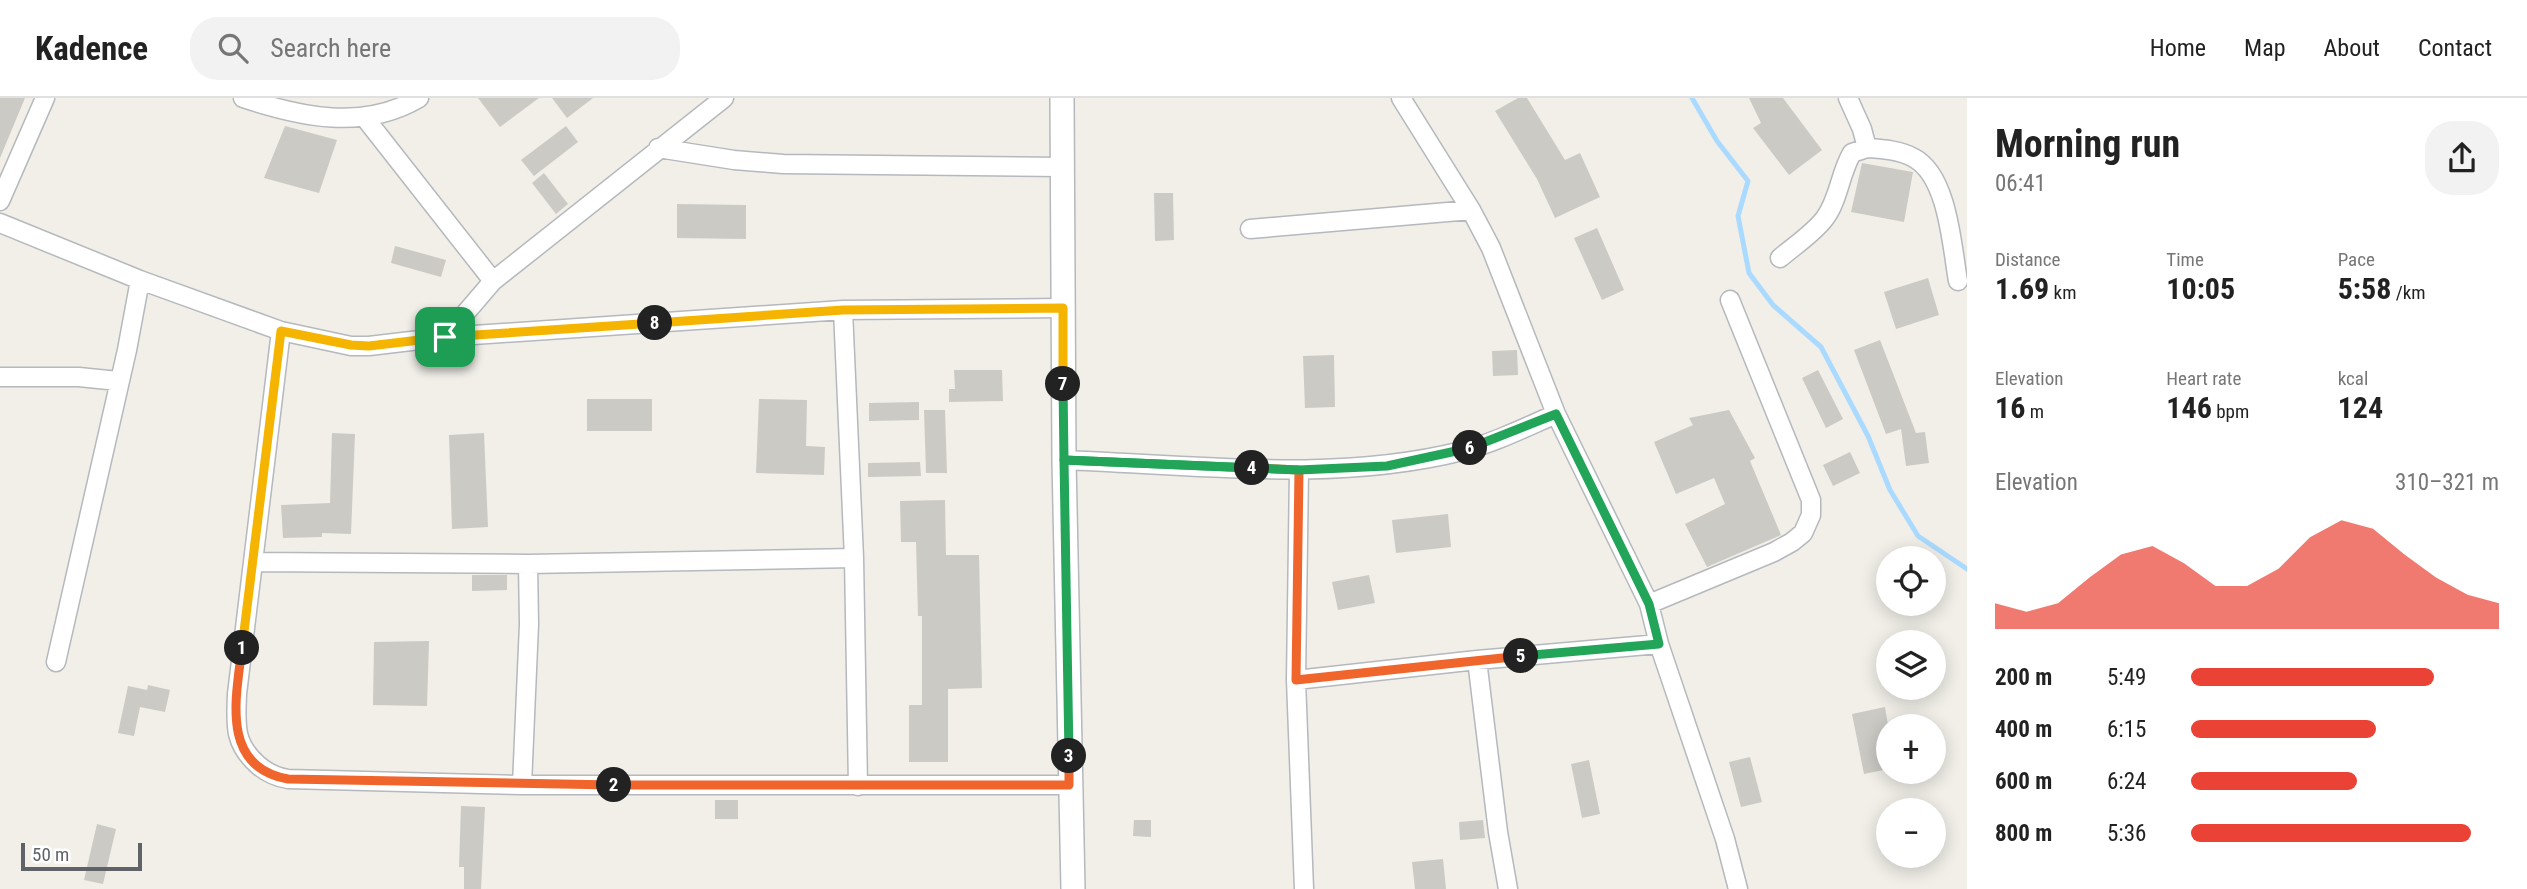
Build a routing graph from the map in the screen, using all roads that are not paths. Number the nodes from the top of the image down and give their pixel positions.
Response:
1 (45, 98) edge
2 (243, 98) edge
3 (419, 98) edge
4 (722, 98) edge
5 (1062, 98) edge
6 (1401, 98) edge
7 (1848, 98) edge
8 (365, 118) junction
9 (658, 148) junction
10 (1867, 148) junction
11 (1061, 167) junction
12 (0, 201) edge
13 (1471, 211) junction
14 (0, 223) edge
15 (1250, 229) dead end
16 (1780, 258) dead end
17 (140, 280) junction
18 (493, 281) junction
19 (1958, 282) dead end
20 (1730, 300) dead end
21 (1063, 308) junction
22 (843, 310) junction
23 (281, 331) junction
24 (445, 337) junction
25 (0, 377) edge
26 (118, 381) junction
27 (1556, 414) junction
28 (1064, 460) junction
29 (1299, 470) junction
30 (854, 558) junction
31 (253, 562) junction
32 (528, 564) junction
33 (1649, 604) junction
34 (1659, 644) junction
35 (1477, 660) junction
36 (55, 662) dead end
37 (1296, 680) junction
38 (522, 785) junction
39 (1069, 785) junction
40 (859, 786) junction
41 (1073, 889) edge
42 (1304, 889) edge
43 (1508, 889) edge
44 (1738, 889) edge

1 - 12 street
2 - 8 street
3 - 8 street
4 - 9 street
5 - 11 street
6 - 13 street
7 - 10 street
8 - 18 street
9 - 11 street
9 - 18 street
10 - 16 street
10 - 19 street
11 - 21 street
13 - 15 street
13 - 27 street
14 - 17 street
17 - 23 street
17 - 26 street
18 - 24 street
20 - 33 street
21 - 22 street
21 - 28 street
22 - 24 street
22 - 30 street
23 - 24 street
23 - 31 street
25 - 26 street
26 - 36 street
27 - 29 street
27 - 33 street
28 - 29 street
28 - 39 street
29 - 37 street
30 - 32 street
30 - 40 street
31 - 32 street
31 - 38 street
32 - 38 street
33 - 34 street
34 - 35 street
34 - 44 street
35 - 37 street
35 - 43 street
37 - 42 street
38 - 40 street
39 - 40 street
39 - 41 street

